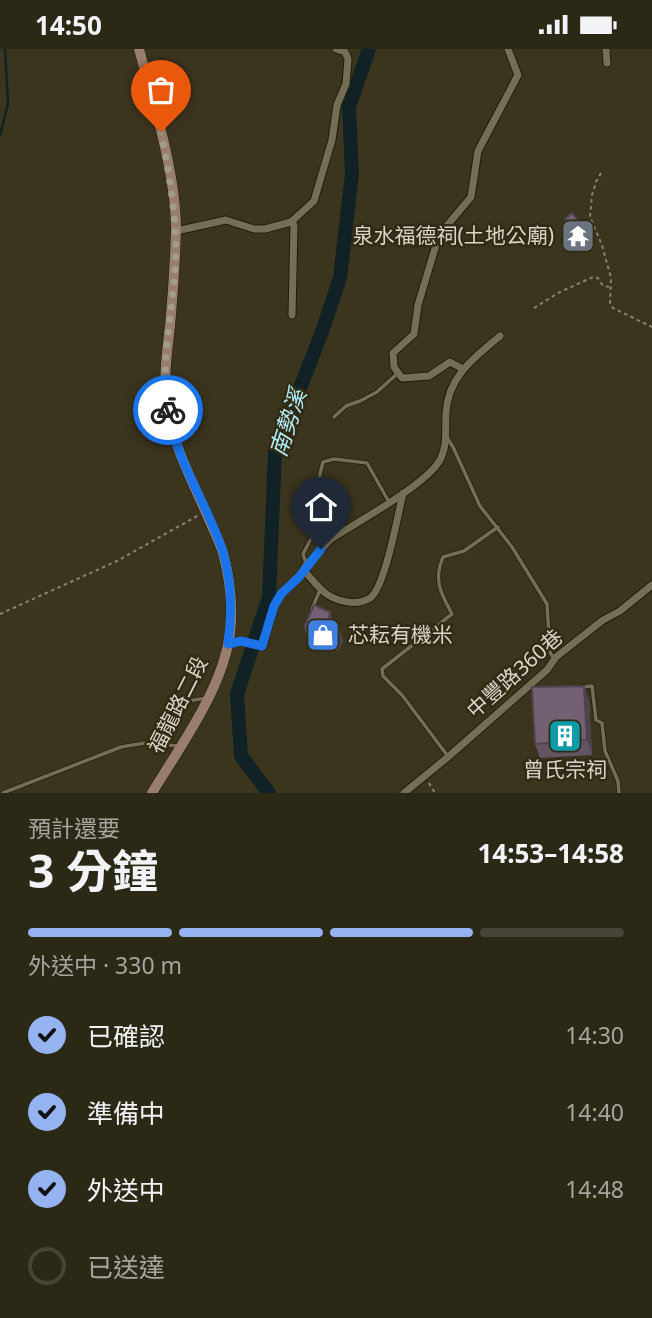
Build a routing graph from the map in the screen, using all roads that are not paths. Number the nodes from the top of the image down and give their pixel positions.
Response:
1 (139, 49) edge
2 (336, 49) edge
3 (508, 49) edge
4 (606, 49) edge
5 (607, 63) dead end
6 (291, 222) junction
7 (176, 231) junction
8 (292, 315) dead end
9 (500, 336) dead end
10 (463, 369) junction
11 (398, 373) junction
12 (334, 417) dead end
13 (446, 437) junction
14 (319, 491) dead end
15 (403, 493) junction
16 (389, 502) junction
17 (318, 525) dead end
18 (498, 527) junction
19 (306, 565) junction
20 (308, 575) dead end
21 (652, 585) edge
22 (321, 588) junction
23 (310, 614) edge
24 (228, 644) junction
25 (556, 657) junction
26 (581, 687) edge
27 (209, 697) junction
28 (174, 720) dead end
29 (180, 746) junction
30 (448, 757) junction
31 (3, 793) edge
32 (152, 793) edge
33 (404, 793) edge
34 (619, 793) edge

1 - 7 main road, 福龍路二段
2 - 6 street
3 - 11 street
4 - 5 street
6 - 7 street
6 - 8 street
7 - 24 main road, 福龍路二段
9 - 10 street
10 - 11 street
10 - 13 street
11 - 12 lane
13 - 15 street
13 - 18 lane
14 - 16 lane
15 - 16 street
15 - 22 street
16 - 19 street
17 - 19 lane
18 - 25 lane
18 - 30 lane
19 - 24 street
20 - 22 street
21 - 25 street, 中豐路360巷
22 - 23 lane
24 - 27 main road, 福龍路二段
25 - 30 street, 中豐路360巷
26 - 34 lane
27 - 28 lane
27 - 29 main road, 福龍路二段
29 - 31 lane
29 - 32 main road, 福龍路二段
30 - 33 street, 中豐路360巷

